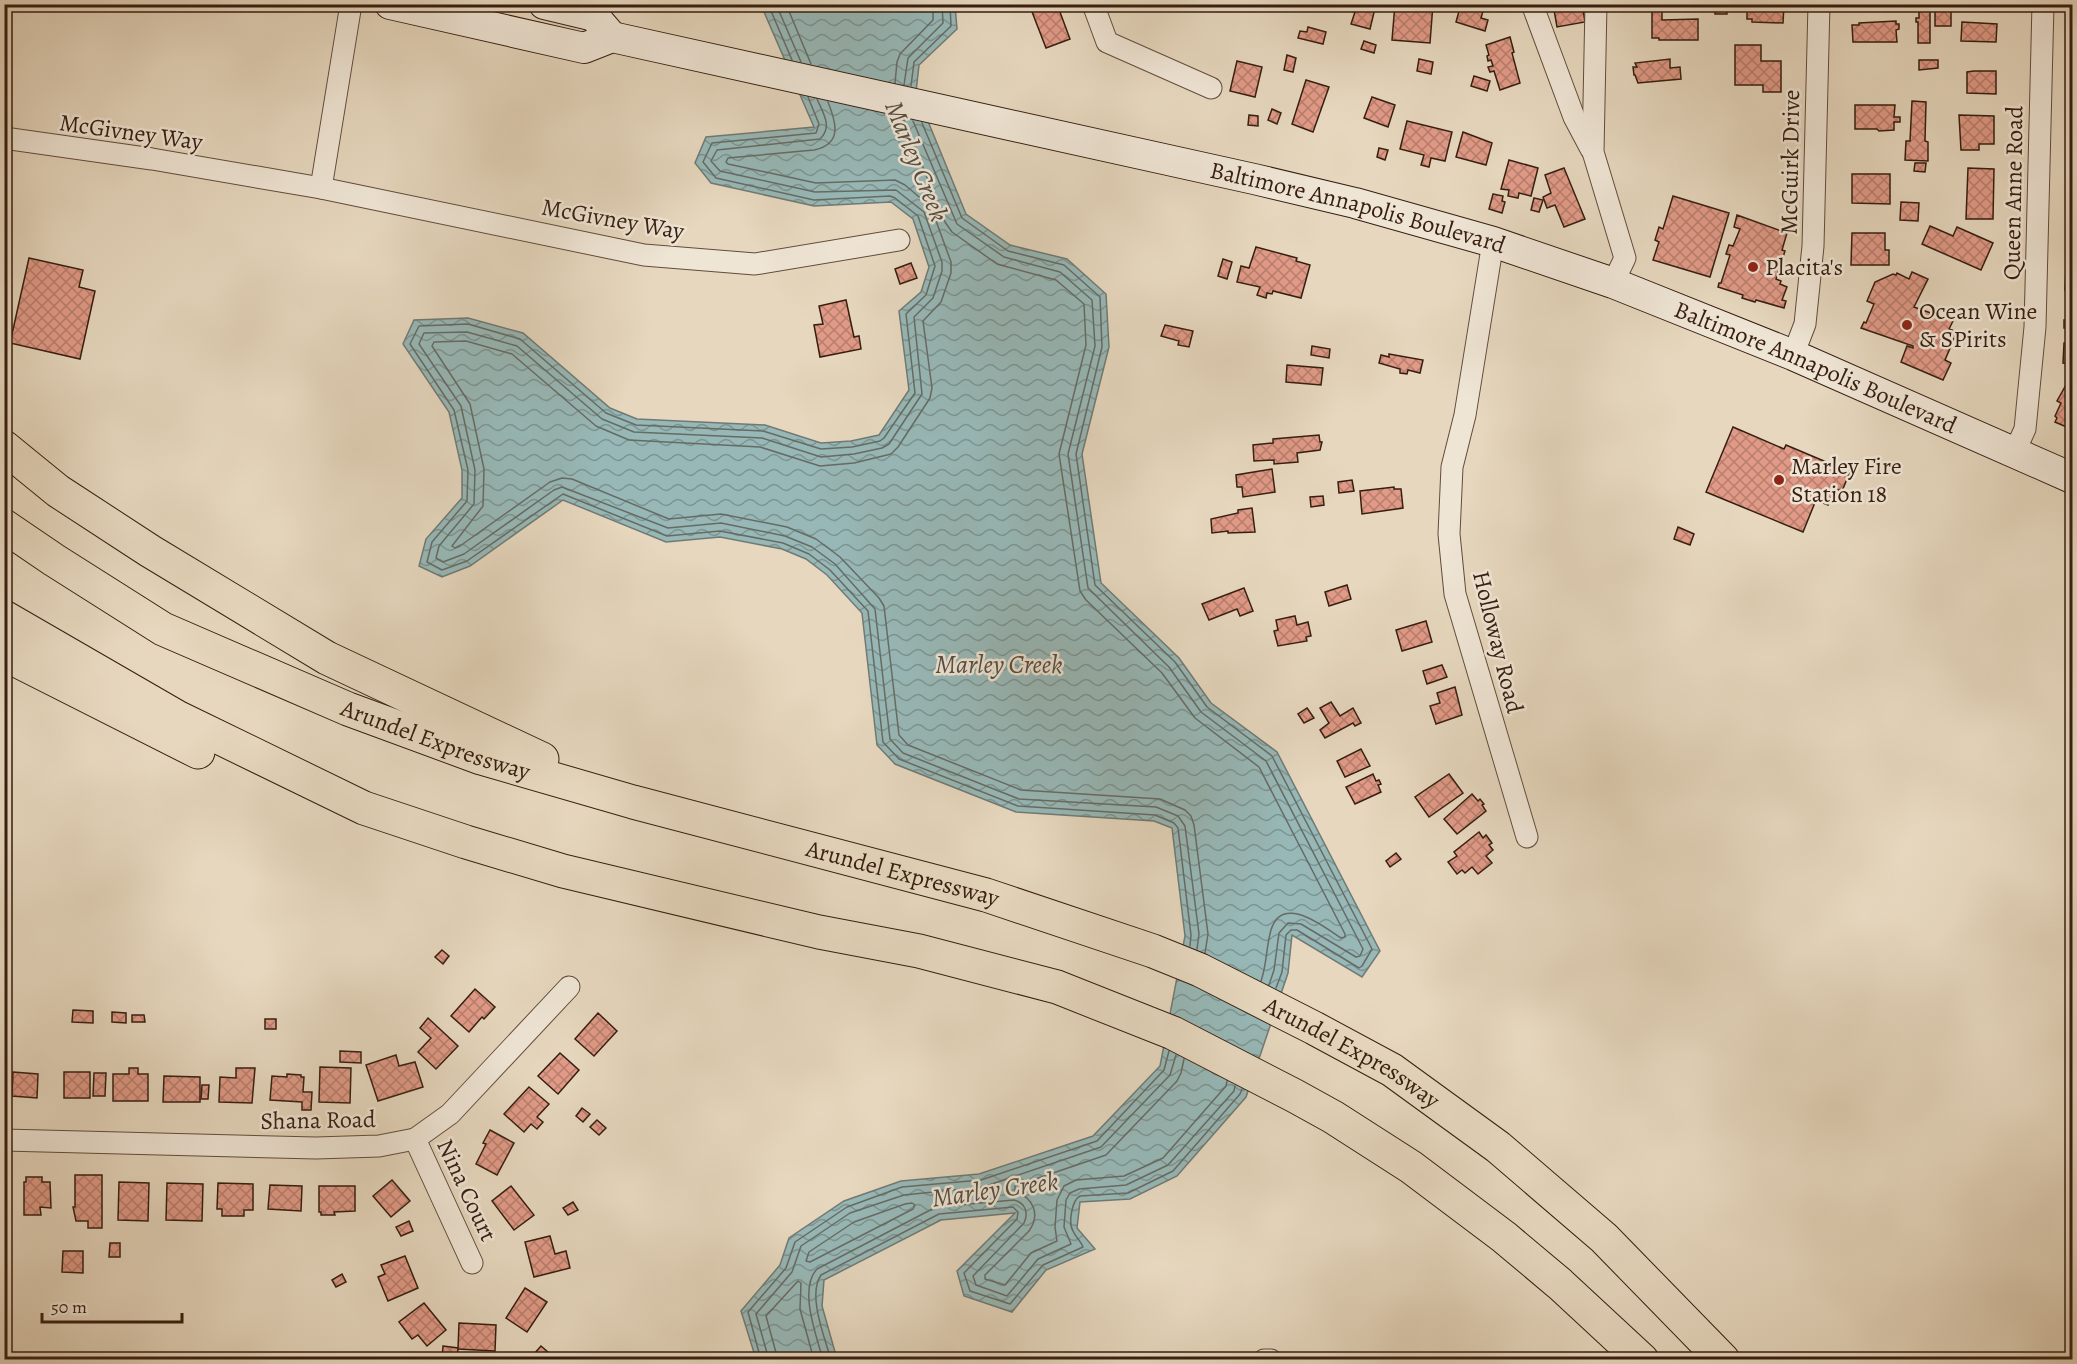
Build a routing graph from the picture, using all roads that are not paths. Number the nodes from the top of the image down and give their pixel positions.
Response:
1 (351, 4) edge
2 (390, 4) edge
3 (544, 4) edge
4 (1093, 4) edge
5 (1532, 4) edge
6 (1596, 4) edge
7 (1819, 4) edge
8 (2043, 4) edge
9 (612, 37) junction
10 (1211, 88) dead end
11 (4, 138) edge
12 (1593, 152) junction
13 (321, 188) junction
14 (899, 240) dead end
15 (1493, 242) junction
16 (1613, 283) junction
17 (1793, 355) junction
18 (4, 447) edge
19 (2014, 453) junction
20 (2073, 478) edge
21 (4, 526) edge
22 (4, 617) edge
23 (4, 654) edge
24 (306, 780) junction
25 (633, 802) junction
26 (1527, 837) dead end
27 (569, 987) dead end
28 (415, 1139) junction
29 (4, 1140) edge
30 (472, 1263) dead end
31 (1264, 1359) edge
32 (1271, 1359) edge
33 (1642, 1359) edge
34 (1723, 1359) edge

1 - 13 street
2 - 9 main road
3 - 9 main road
4 - 10 street
5 - 12 street
6 - 12 street
7 - 17 street, McGuirk Drive
8 - 19 street, Queen Anne Road
9 - 15 main road, Baltimore Annapolis Boulevard
11 - 13 street, McGivney Way
12 - 16 street
13 - 14 street, McGivney Way
15 - 16 main road, Baltimore Annapolis Boulevard
15 - 26 street, Holloway Road
16 - 17 main road, Baltimore Annapolis Boulevard
17 - 19 main road, Baltimore Annapolis Boulevard
18 - 25 highway
19 - 20 main road, Baltimore Annapolis Boulevard
21 - 25 highway, Arundel Expressway
22 - 24 highway
23 - 24 highway
24 - 33 highway
25 - 34 highway, Arundel Expressway
27 - 28 street, Shana Road
28 - 29 street, Shana Road
28 - 30 street, Nina Court
31 - 32 street

